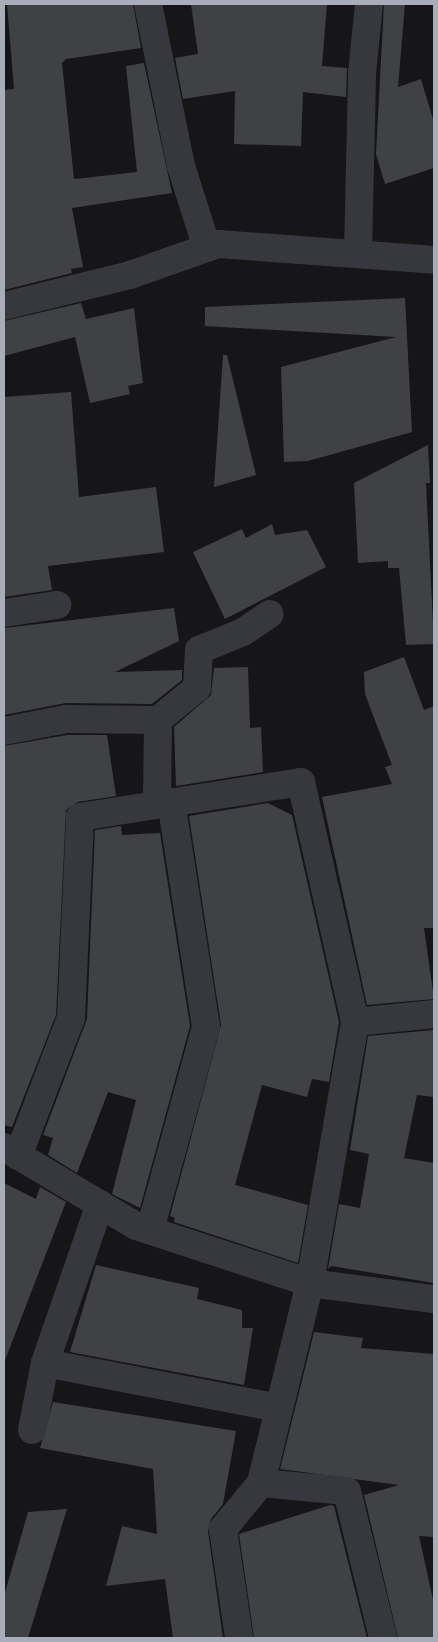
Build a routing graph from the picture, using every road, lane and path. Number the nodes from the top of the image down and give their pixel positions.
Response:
1 (148, 4) edge
2 (369, 4) edge
3 (206, 248) junction
4 (358, 254) junction
5 (434, 260) edge
6 (4, 306) edge
7 (56, 605) dead end
8 (4, 613) edge
9 (270, 614) dead end
10 (158, 720) junction
11 (4, 731) edge
12 (164, 803) junction
13 (78, 862) junction
14 (4, 871) edge
15 (434, 1014) edge
16 (354, 1022) junction
17 (11, 1152) edge
18 (100, 1204) junction
19 (150, 1230) junction
20 (310, 1283) junction
21 (434, 1299) edge
22 (45, 1363) junction
23 (278, 1408) junction
24 (32, 1430) dead end
25 (261, 1483) junction
26 (239, 1638) edge
27 (383, 1638) edge

1 - 3 street
2 - 4 street
3 - 4 street
3 - 6 street
4 - 5 street
7 - 8 street
9 - 10 street
10 - 11 street
10 - 12 street
12 - 13 street
12 - 16 street
12 - 19 street
13 - 14 path
13 - 17 street
15 - 16 street
16 - 20 street
17 - 18 street
18 - 19 street
18 - 22 street
19 - 20 street
20 - 21 street
20 - 23 street
22 - 23 street
22 - 24 street
23 - 25 street
25 - 26 street
25 - 27 street

